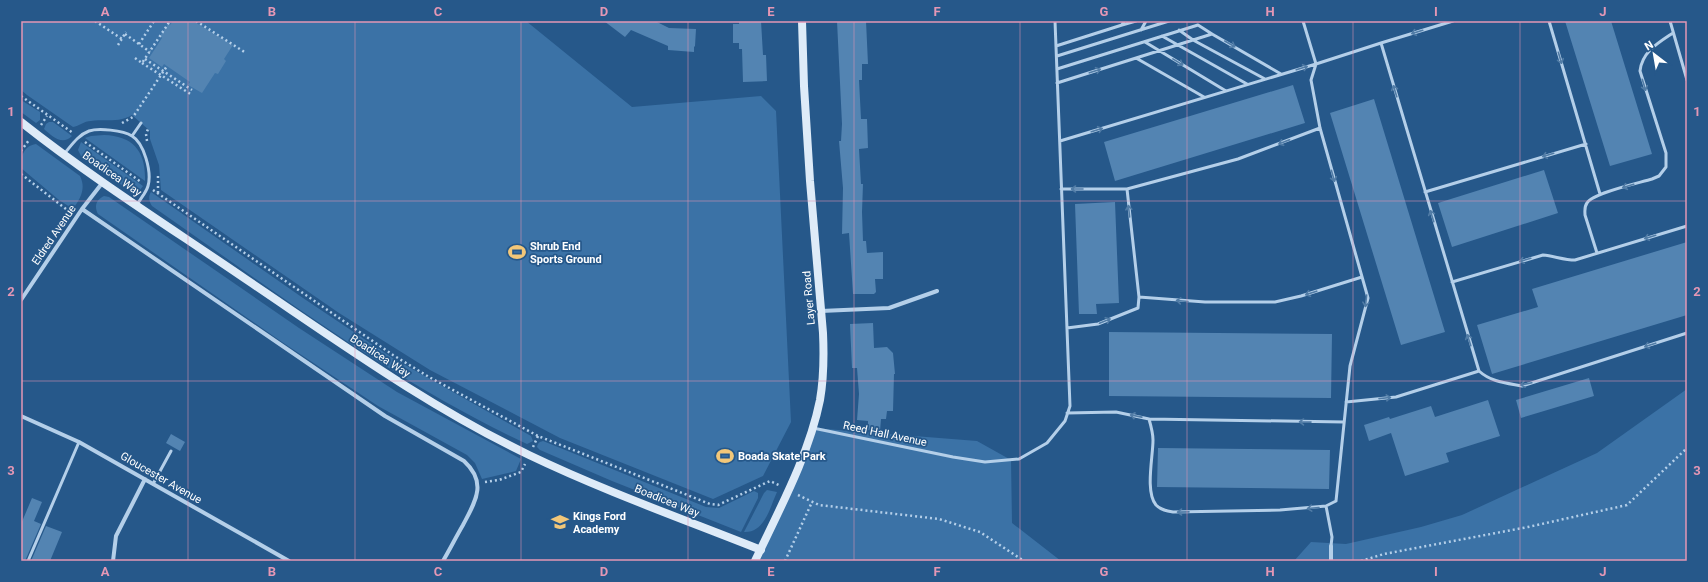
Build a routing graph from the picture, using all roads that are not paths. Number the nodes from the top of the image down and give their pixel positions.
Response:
1 (802, 21) edge
2 (1055, 21) edge
3 (1124, 21) edge
4 (1136, 21) edge
5 (1146, 21) edge
6 (1169, 21) edge
7 (1303, 21) edge
8 (1453, 21) edge
9 (1549, 21) edge
10 (1670, 21) edge
11 (1163, 22) edge
12 (1122, 25) junction
13 (1141, 30) junction
14 (1179, 30) junction
15 (1673, 33) junction
16 (1212, 34) junction
17 (1162, 36) junction
18 (1193, 40) junction
19 (1145, 42) junction
20 (1381, 43) junction
21 (1177, 45) junction
22 (1056, 46) junction
23 (1159, 51) junction
24 (1057, 56) junction
25 (1136, 58) junction
26 (1687, 60) edge
27 (1682, 62) junction
28 (1316, 64) junction
29 (1057, 69) junction
30 (1282, 74) junction
31 (1265, 79) junction
32 (1687, 80) edge
33 (1057, 83) junction
34 (1248, 84) junction
35 (1226, 91) junction
36 (1204, 97) junction
37 (21, 122) edge
38 (141, 123) dead end
39 (1320, 128) junction
40 (132, 136) junction
41 (1060, 141) junction
42 (1586, 144) junction
43 (64, 154) junction
44 (103, 182) junction
45 (1062, 189) junction
46 (1127, 189) junction
47 (1425, 192) junction
48 (1600, 194) junction
49 (137, 205) junction
50 (82, 209) junction
51 (1687, 226) edge
52 (1597, 253) junction
53 (1362, 277) junction
54 (1452, 282) junction
55 (937, 292) dead end
56 (1139, 297) junction
57 (21, 300) edge
58 (822, 311) junction
59 (1067, 328) junction
60 (1687, 333) edge
61 (1479, 371) junction
62 (1346, 402) junction
63 (1067, 413) junction
64 (21, 416) edge
65 (1149, 419) junction
66 (1344, 422) junction
67 (813, 428) junction
68 (79, 442) junction
69 (171, 450) dead end
70 (145, 479) junction
71 (153, 484) junction
72 (1326, 506) junction
73 (1331, 546) joint
74 (761, 550) junction
75 (28, 561) edge
76 (113, 561) edge
77 (288, 561) edge
78 (443, 561) edge
79 (755, 561) edge
80 (1331, 561) edge

1 - 58 street, Layer Road
2 - 22 lane
3 - 12 lane
4 - 12 lane
5 - 13 lane
6 - 11 lane
7 - 28 lane
8 -> 20 lane
9 -> 42 lane
10 - 15 lane
11 - 13 lane
12 - 22 lane
13 - 24 lane
14 - 16 lane
14 - 17 lane
14 - 18 lane
15 - 27 lane
15 -> 48 lane
16 - 18 lane
16 -> 30 lane
17 - 19 lane
17 - 21 lane
18 - 21 lane
18 - 31 lane
19 - 23 lane
19 - 29 lane
20 - 28 lane
47 -> 20 lane
21 - 23 lane
21 - 34 lane
22 - 24 lane
23 - 25 lane
23 -> 35 lane
24 - 29 lane
33 -> 25 lane
25 - 36 lane
26 - 27 lane
27 - 32 lane
30 -> 28 lane
28 - 39 lane
29 - 33 lane
30 - 31 lane
31 - 34 lane
33 - 41 lane
34 - 35 lane
35 - 36 lane
41 -> 36 lane
37 - 43 street, Boadicea Way
38 - 40 lane
39 -> 46 lane
39 -> 53 lane
40 - 43 lane
40 - 49 lane
41 - 45 lane
42 -> 47 lane
42 - 48 lane
43 - 44 street, Boadicea Way
44 - 49 street, Boadicea Way
44 - 50 street, Eldred Avenue
46 -> 45 lane
45 - 59 lane
56 -> 46 lane
54 -> 47 lane
48 - 52 lane
49 - 74 street, Boadicea Way
50 - 57 street, Eldred Avenue
50 - 78 street
51 -> 52 lane
52 -> 54 lane
53 -> 56 lane
53 -> 62 lane
61 -> 54 lane
55 - 58 street
59 -> 56 lane
58 - 67 street, Layer Road
59 - 63 lane
60 -> 61 lane
62 -> 61 lane
62 - 66 lane
65 -> 63 lane
63 - 67 lane, Reed Hall Avenue
64 - 68 street, Gloucester Avenue
66 -> 65 lane
72 -> 65 lane
66 - 72 lane
67 - 74 street, Layer Road
68 - 70 street, Gloucester Avenue
68 - 75 lane
69 - 71 lane
70 - 71 street, Gloucester Avenue
70 - 76 street
71 - 77 street, Gloucester Avenue
72 - 73 lane
73 - 80 street
74 - 79 street, Layer Road

